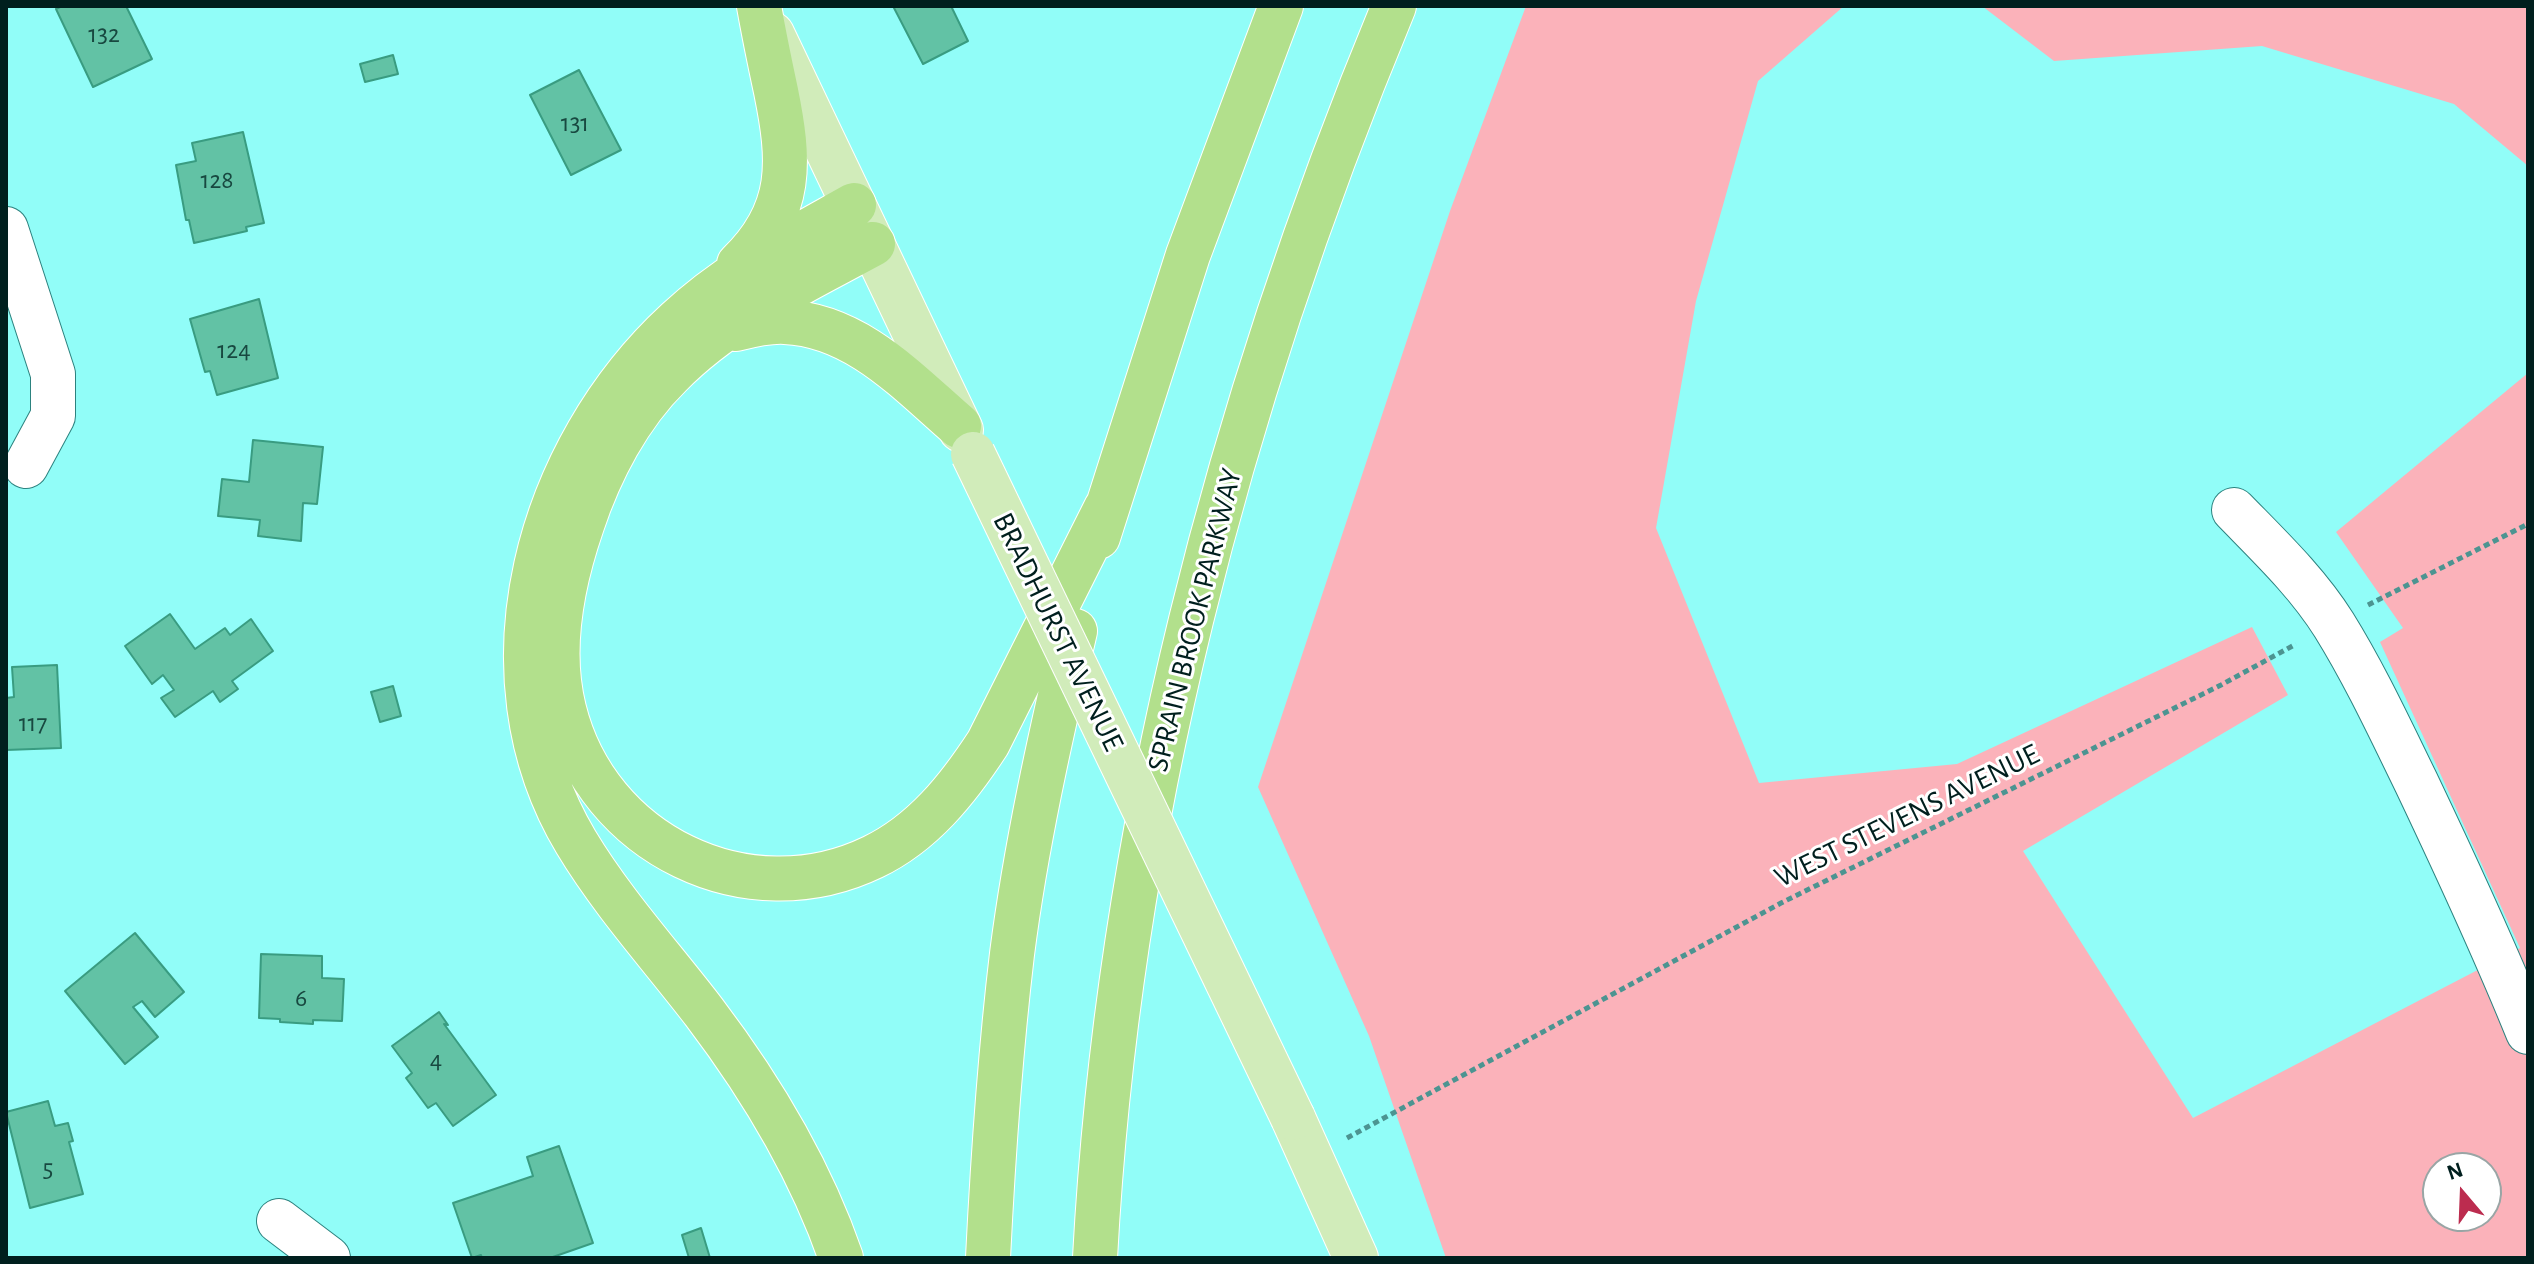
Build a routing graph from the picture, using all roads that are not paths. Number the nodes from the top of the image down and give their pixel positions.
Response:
1 (759, 6) edge
2 (1281, 6) edge
3 (1394, 6) edge
4 (854, 205) junction
5 (6, 229) edge
6 (873, 244) junction
7 (709, 293) junction
8 (699, 349) junction
9 (966, 440) junction
10 (26, 466) dead end
11 (1106, 508) junction
12 (2234, 510) dead end
13 (2528, 1032) edge
14 (279, 1221) dead end
15 (328, 1258) edge
16 (841, 1258) edge
17 (988, 1258) edge
18 (1095, 1258) edge
19 (1356, 1258) edge

1 - 4 main road, BRADHURST AVENUE
1 - 7 highway
2 - 11 highway
3 - 18 highway, SPRAIN BROOK PARKWAY
4 - 6 main road, BRADHURST AVENUE
4 - 7 highway
5 - 10 street
6 - 8 highway
6 - 9 main road, BRADHURST AVENUE
7 - 16 highway
8 - 9 highway
8 - 11 highway
9 - 19 main road, BRADHURST AVENUE, bridge
11 - 17 highway
12 - 13 street
14 - 15 street

